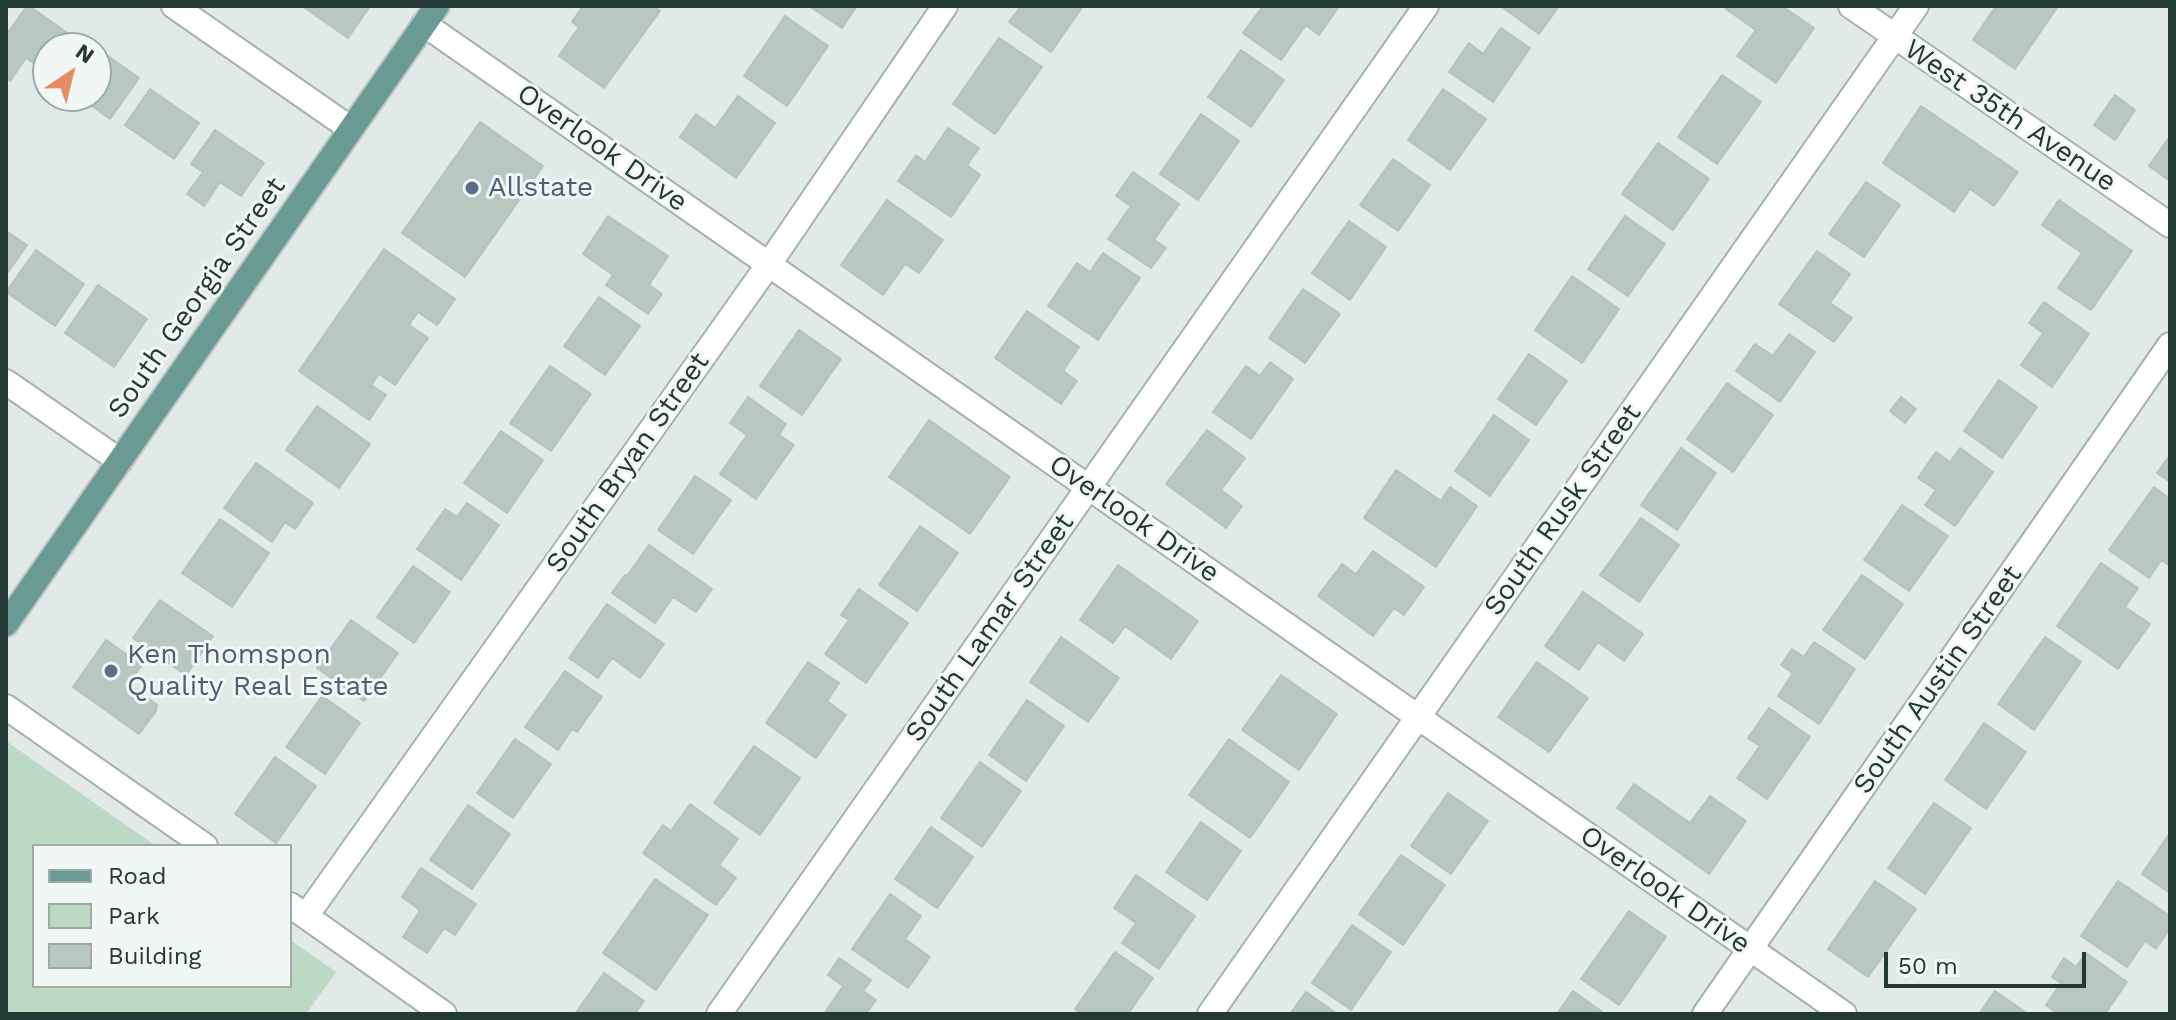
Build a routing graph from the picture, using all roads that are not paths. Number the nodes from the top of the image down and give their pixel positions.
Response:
1 (174, 6) edge
2 (945, 6) edge
3 (1426, 6) edge
4 (1851, 6) edge
5 (1916, 6) edge
6 (430, 15) edge
7 (1895, 37) junction
8 (351, 129) junction
9 (2170, 225) edge
10 (769, 264) junction
11 (2170, 345) edge
12 (6, 382) edge
13 (120, 461) junction
14 (1088, 487) junction
15 (6, 624) edge
16 (6, 707) edge
17 (1417, 717) junction
18 (202, 844) edge
19 (298, 910) edge
20 (1751, 949) junction
21 (444, 1014) edge
22 (719, 1014) edge
23 (1210, 1014) edge
24 (1705, 1014) edge
25 (1844, 1014) edge

1 - 8 street
2 - 10 street, South Bryan Street
3 - 14 street, South Lamar Street
4 - 7 street, West 35th Avenue
5 - 7 street, South Rusk Street
6 - 8 main road, South Georgia Street
6 - 10 street, Overlook Drive
7 - 9 street, West 35th Avenue
7 - 17 street, South Rusk Street
8 - 13 main road, South Georgia Street
10 - 14 street, Overlook Drive
10 - 19 street, South Bryan Street
11 - 20 street, South Austin Street
12 - 13 street
13 - 15 main road, South Georgia Street
14 - 17 street, Overlook Drive
14 - 22 street, South Lamar Street
16 - 18 street
17 - 20 street, Overlook Drive
17 - 23 street, South Rusk Street
19 - 21 street
20 - 24 street, South Austin Street
20 - 25 street, Overlook Drive

